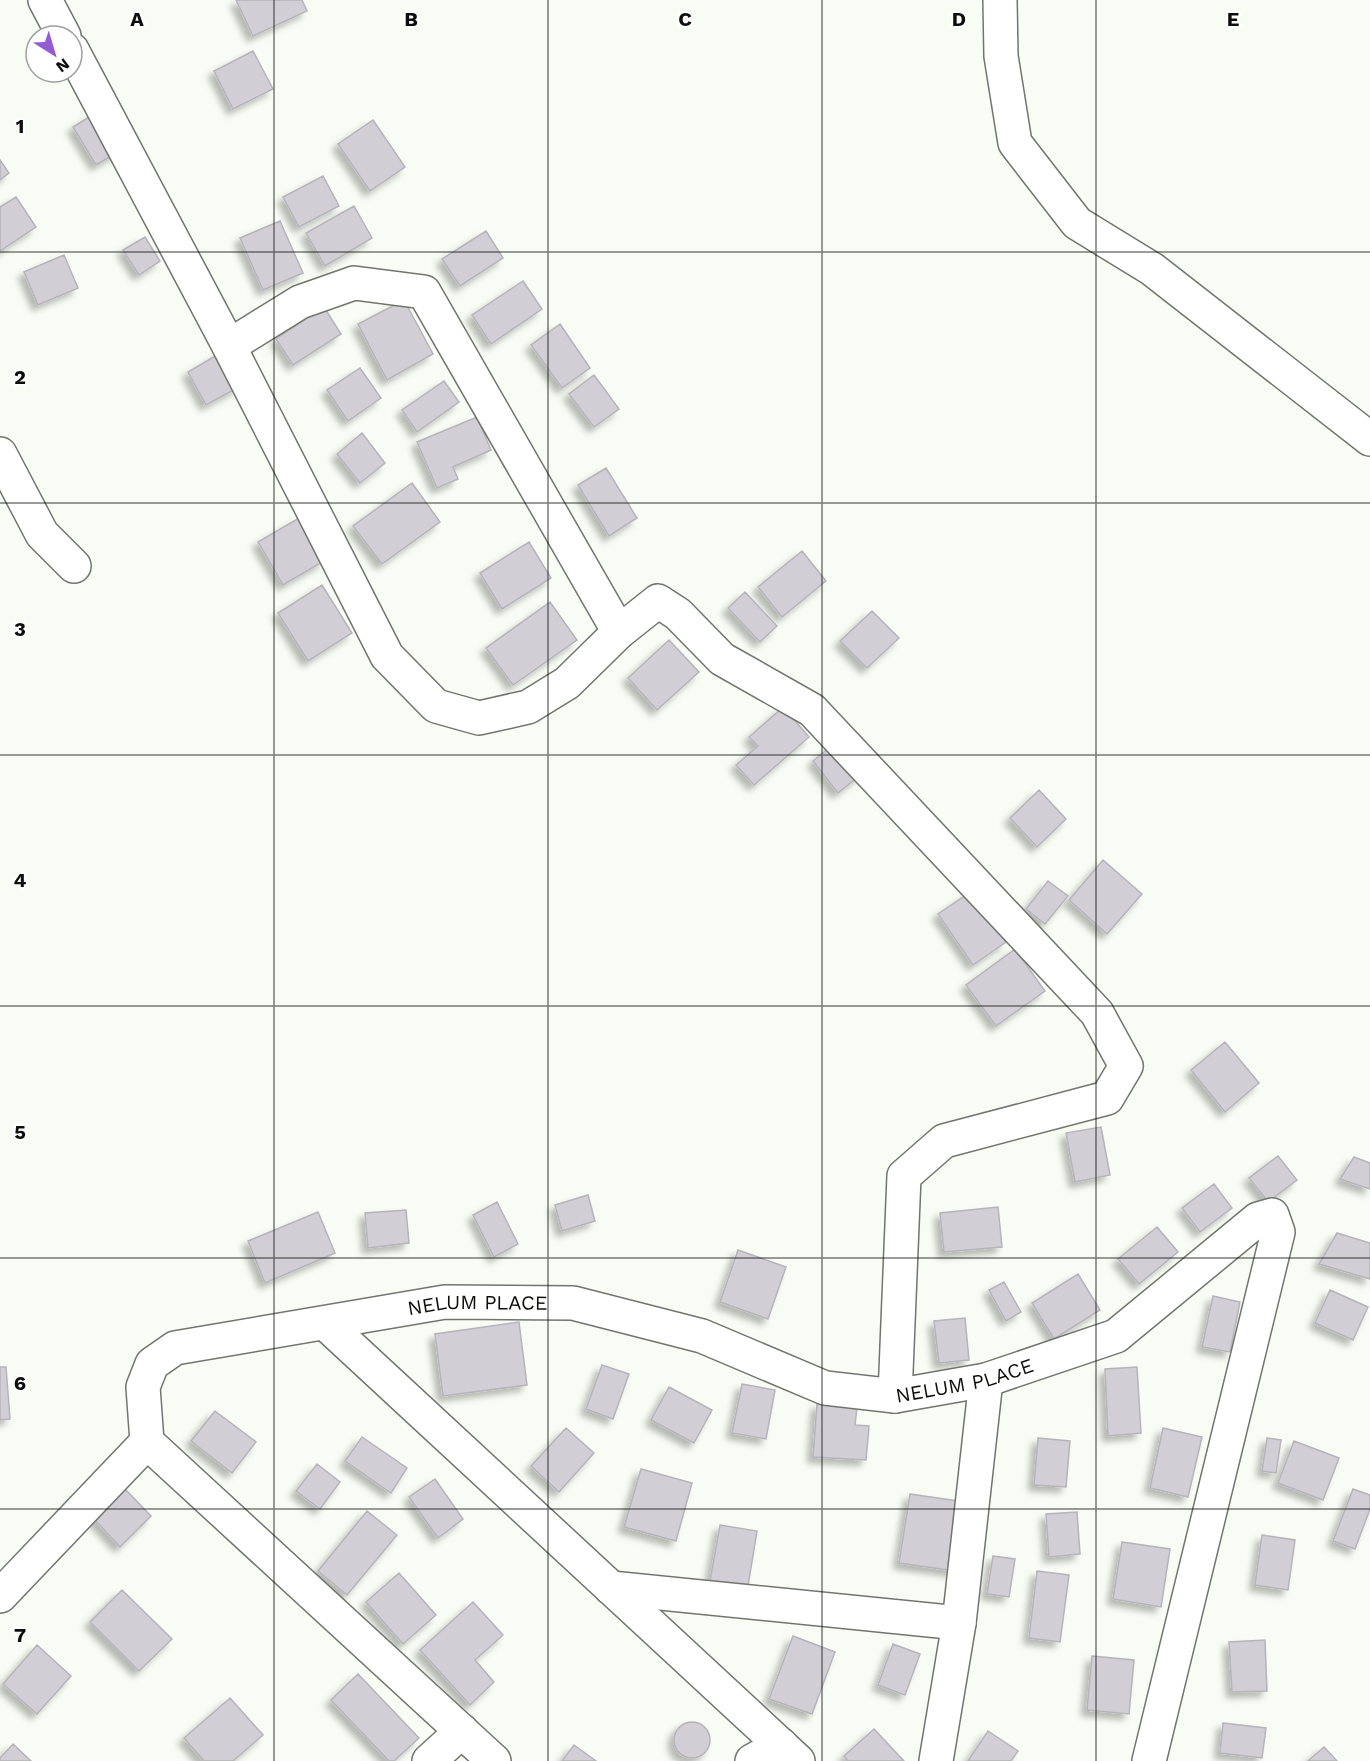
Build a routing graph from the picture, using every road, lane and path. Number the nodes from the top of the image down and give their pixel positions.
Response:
1 (45, 0) edge
2 (1000, 0) edge
3 (58, 24) edge
4 (84, 73) edge
5 (229, 345) junction
6 (1370, 439) edge
7 (0, 454) edge
8 (74, 566) dead end
9 (619, 632) junction
10 (325, 1323) junction
11 (986, 1380) junction
12 (896, 1396) junction
13 (147, 1442) junction
14 (611, 1588) junction
15 (0, 1596) edge
16 (959, 1623) junction
17 (462, 1731) junction
18 (790, 1753) edge
19 (429, 1761) edge
20 (494, 1761) edge
21 (752, 1761) edge
22 (936, 1761) edge
23 (1149, 1761) edge

1 - 3 street
2 - 6 street
4 - 5 street
5 - 9 street
5 - 9 street
7 - 8 street
9 - 12 street
10 - 12 street, NELUM PLACE
10 - 13 street, NELUM PLACE
10 - 14 street
11 - 12 street, NELUM PLACE
11 - 16 street
11 - 23 street, NELUM PLACE
13 - 15 street
13 - 17 street
14 - 16 street
14 - 18 street
16 - 22 street
17 - 19 street
17 - 20 street
18 - 21 street

